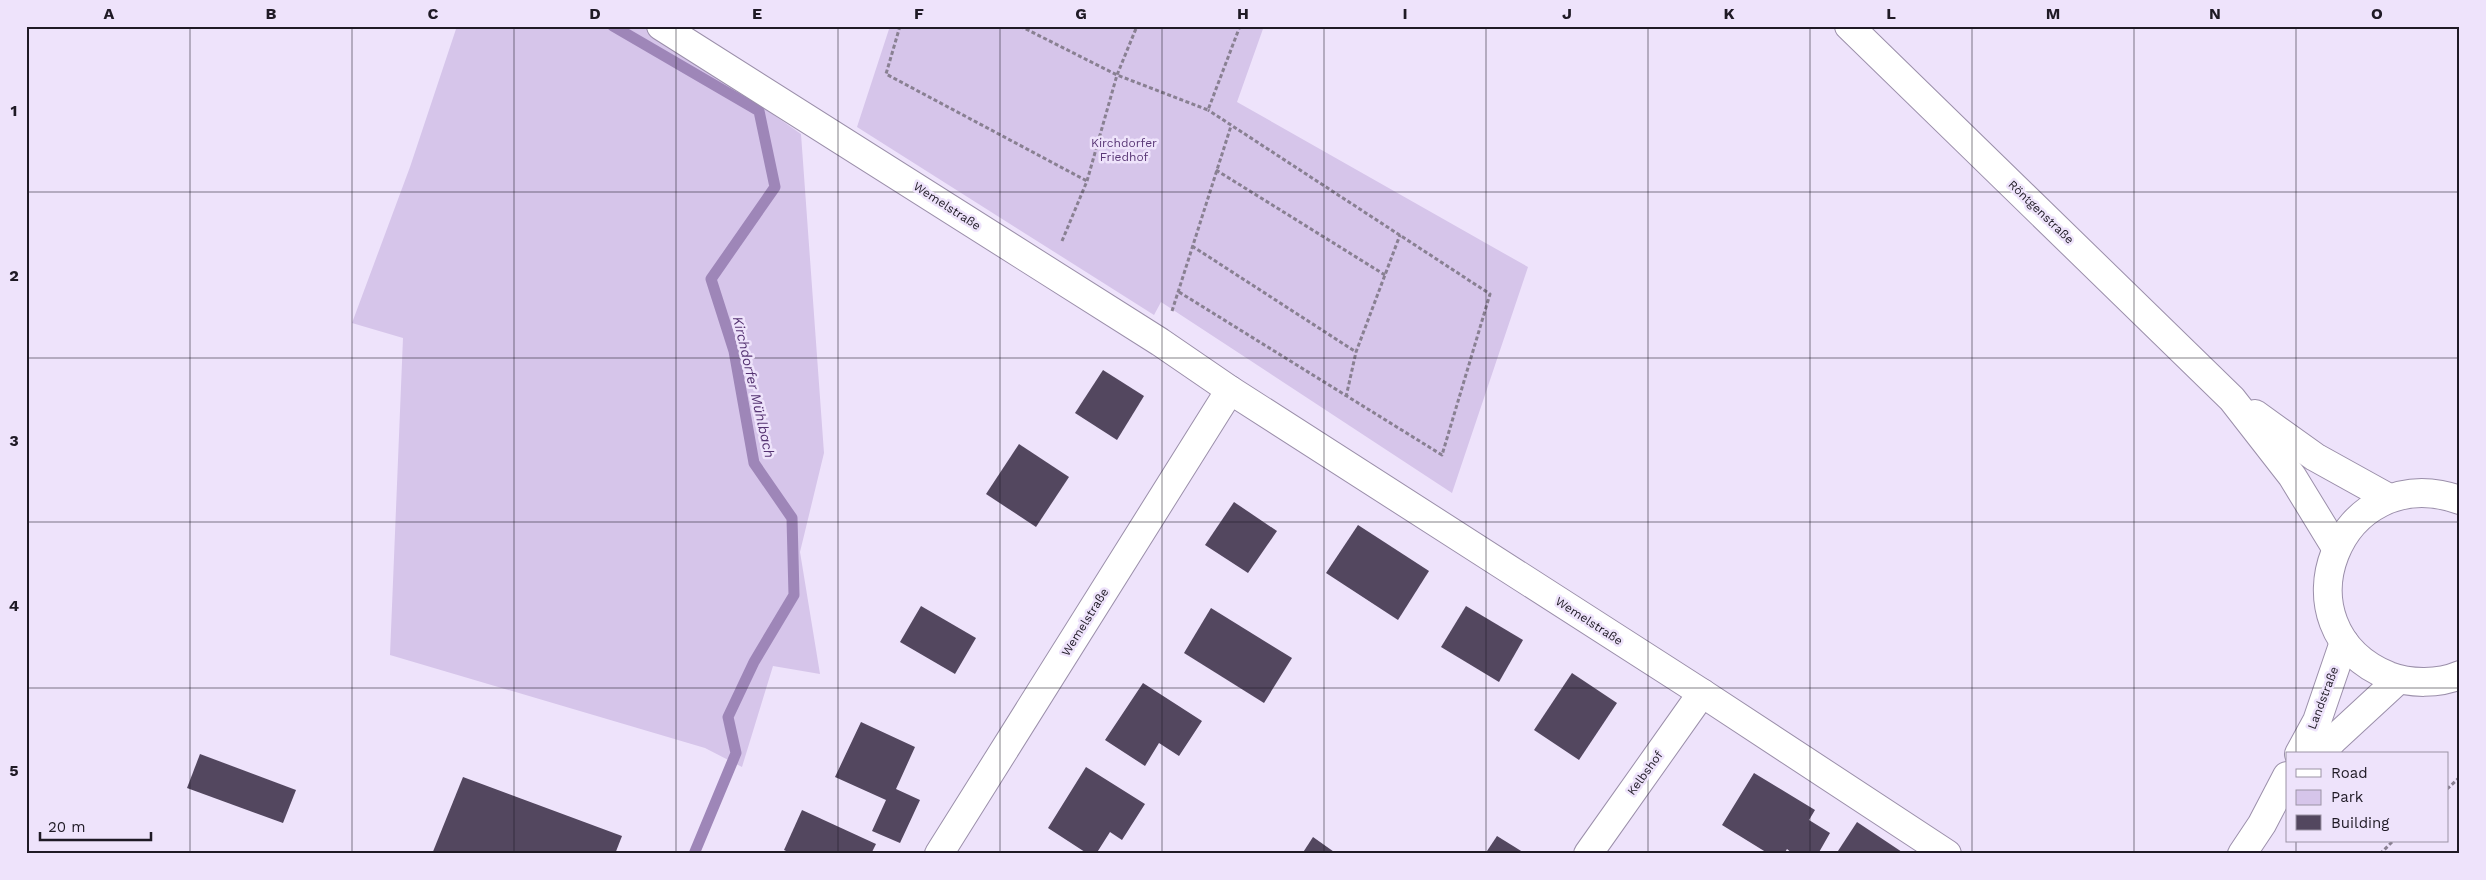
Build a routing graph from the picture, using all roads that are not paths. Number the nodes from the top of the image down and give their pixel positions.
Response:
1 (661, 26) edge
2 (1849, 26) edge
3 (1230, 390) junction
4 (2232, 399) junction
5 (2455, 492) edge
6 (2389, 498) junction
7 (2336, 548) junction
8 (2344, 642) junction
9 (2459, 676) edge
10 (2398, 680) junction
11 (1702, 693) junction
12 (2300, 752) edge
13 (2323, 752) edge
14 (2286, 778) edge
15 (2286, 795) edge
16 (2262, 824) junction
17 (939, 854) edge
18 (1588, 854) edge
19 (1947, 854) edge
20 (2242, 854) edge

1 - 3 street, Wemelstraße
2 - 4 street, Röntgenstraße
3 - 11 street, Wemelstraße
3 - 17 street, Wemelstraße
4 - 6 street, Röntgenstraße
4 - 7 street, Röntgenstraße
5 - 6 street
6 - 7 street
7 - 8 street
8 - 10 street
8 - 12 street, Landstraße
9 - 10 street
10 - 13 street, Landstraße
11 - 18 street, Kelbshof
11 - 19 street, Wemelstraße
14 - 16 street
15 - 16 street
16 - 20 street

